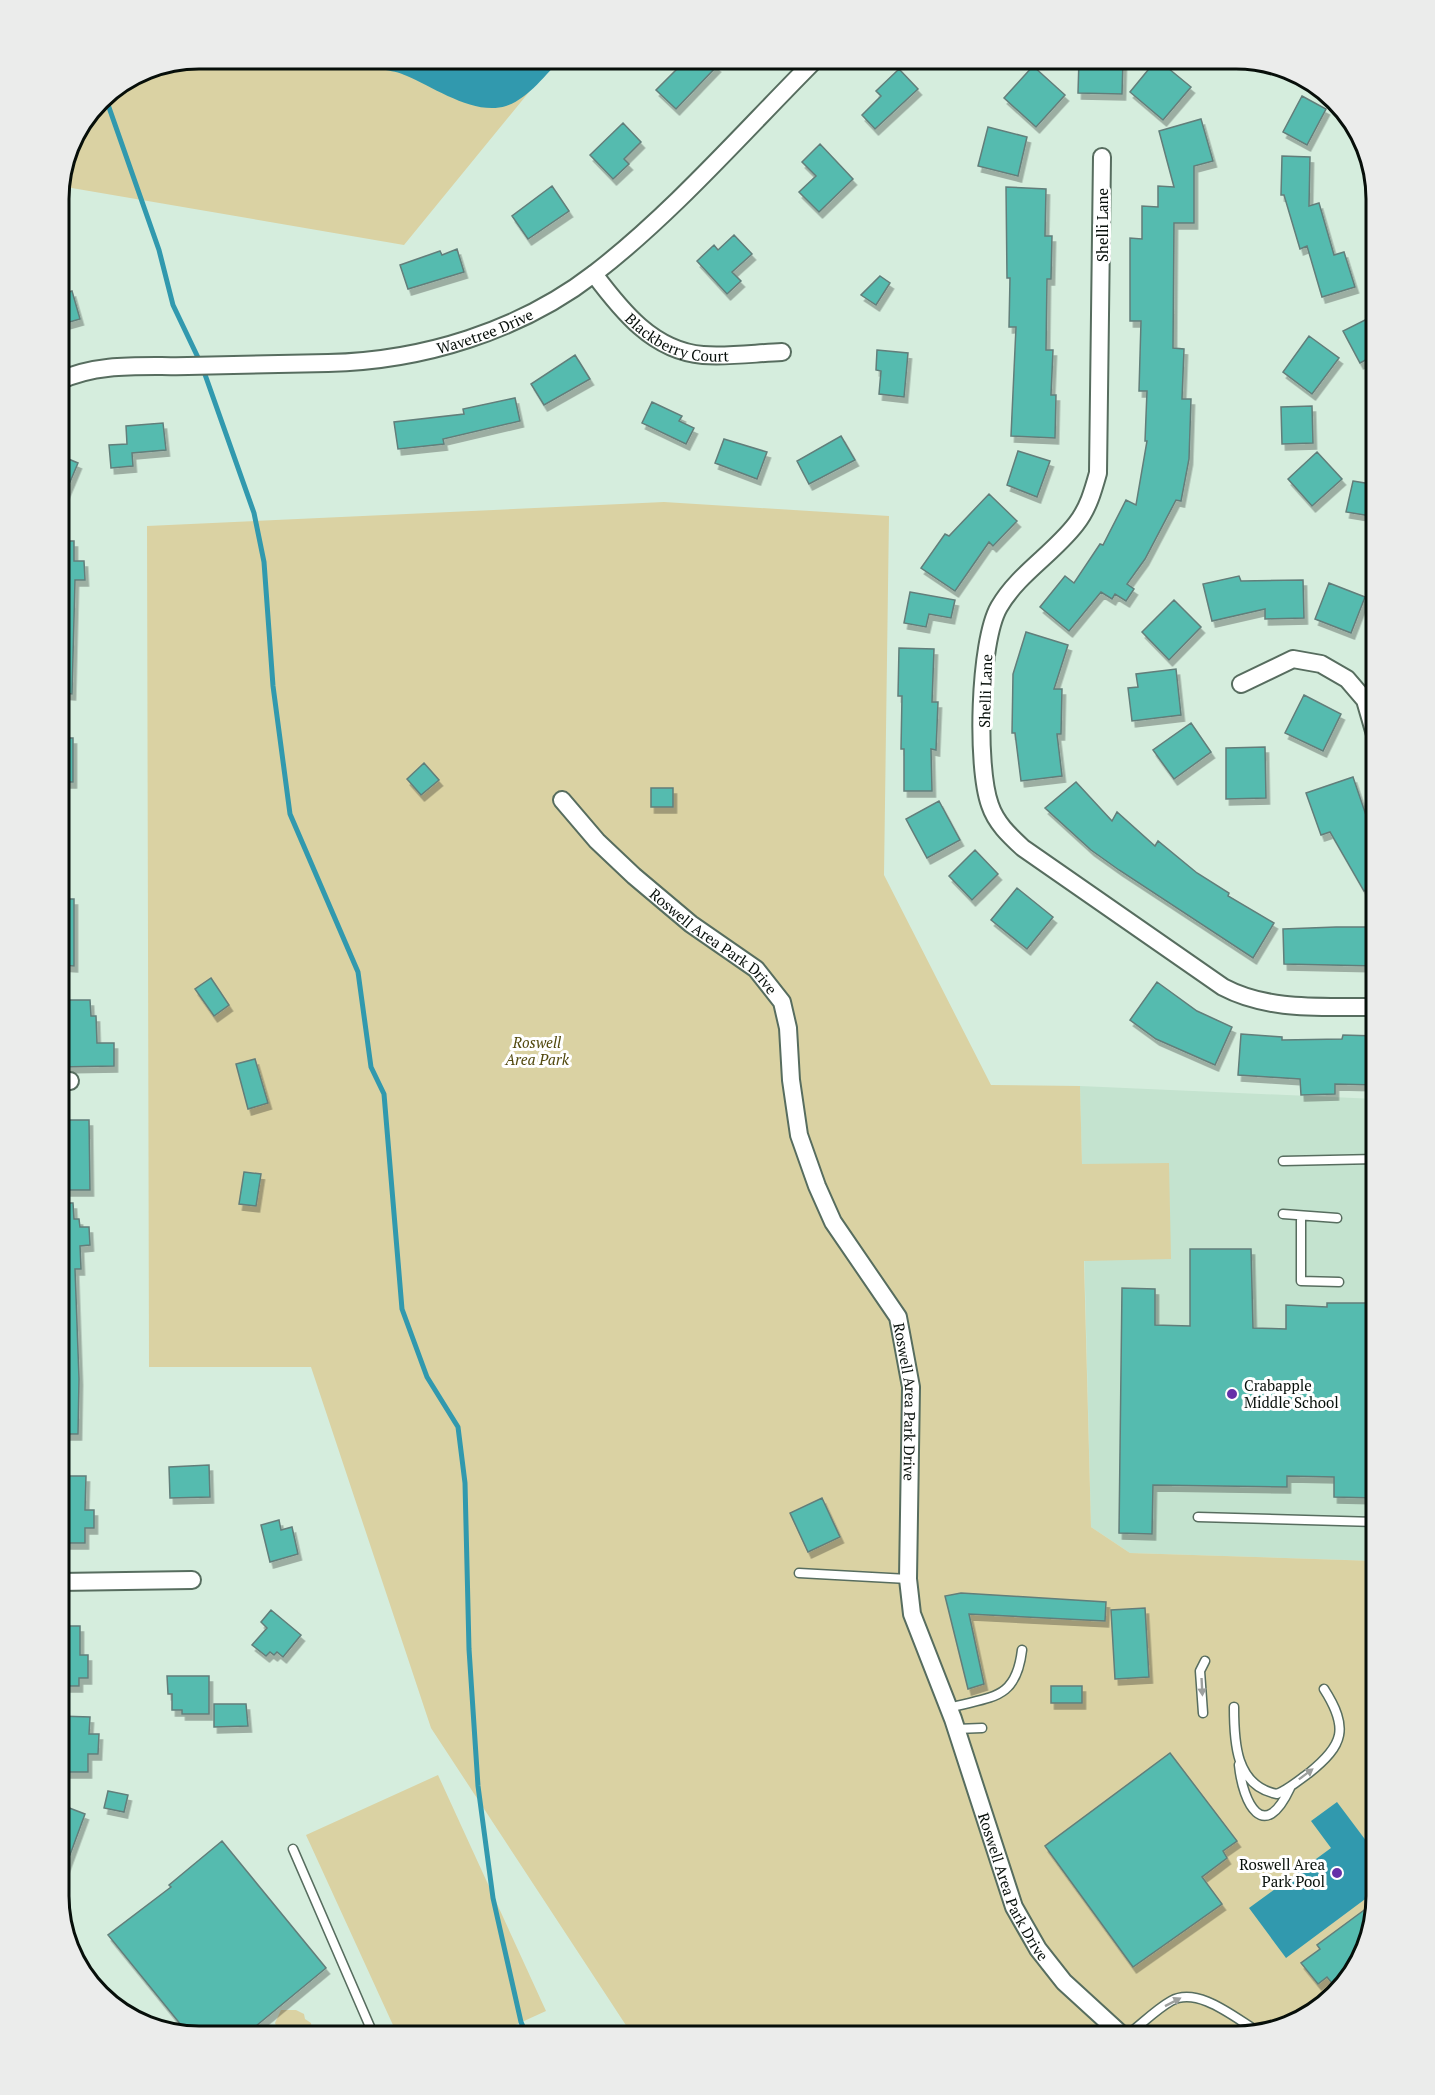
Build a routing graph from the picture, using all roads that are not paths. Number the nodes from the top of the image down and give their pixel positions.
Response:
1 (806, 69) edge
2 (1102, 158) dead end
3 (594, 274) junction
4 (782, 352) dead end
5 (69, 378) edge
6 (1240, 684) dead end
7 (1366, 703) edge
8 (562, 800) dead end
9 (1366, 1007) edge
10 (1366, 1159) edge
11 (1283, 1161) dead end
12 (1283, 1215) dead end
13 (1301, 1217) junction
14 (1337, 1218) dead end
15 (1339, 1282) dead end
16 (1198, 1517) dead end
17 (1366, 1522) edge
18 (799, 1573) dead end
19 (908, 1579) junction
20 (192, 1580) dead end
21 (69, 1582) edge
22 (1022, 1650) dead end
23 (1205, 1661) dead end
24 (1324, 1689) dead end
25 (1234, 1707) dead end
26 (949, 1708) junction
27 (1203, 1713) dead end
28 (982, 1728) dead end
29 (956, 1729) junction
30 (1239, 1764) junction
31 (1291, 1786) junction
32 (293, 1849) dead end
33 (1248, 2025) edge
34 (370, 2026) edge
35 (1114, 2026) edge
36 (1138, 2026) edge

1 - 3 street, Wavetree Drive
2 - 9 street, Shelli Lane
3 - 4 street, Blackberry Court
3 - 5 street, Wavetree Drive
6 - 7 street
8 - 19 street, Roswell Area Park Drive
10 - 11 lane
12 - 13 lane
13 - 14 lane
13 - 15 lane
16 - 17 lane
18 - 19 lane
19 - 26 street, Roswell Area Park Drive
20 - 21 street
22 - 26 lane
23 -> 27 lane
31 -> 24 lane
25 - 30 lane
26 - 29 street, Roswell Area Park Drive
28 - 29 lane
29 - 35 street, Roswell Area Park Drive
30 - 31 lane
30 - 31 lane
32 - 34 lane
36 -> 33 lane

